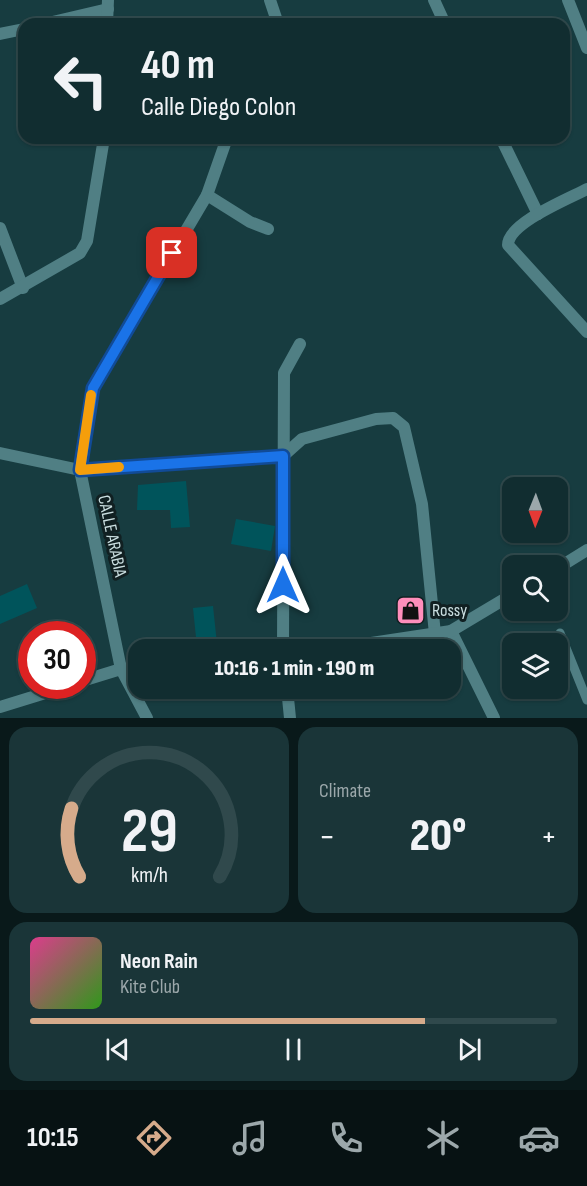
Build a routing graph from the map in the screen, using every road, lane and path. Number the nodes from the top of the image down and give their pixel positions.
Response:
1 (270, 0) edge
2 (434, 0) edge
3 (568, 0) edge
4 (108, 5) edge
5 (64, 18) edge
6 (276, 18) edge
7 (442, 18) edge
8 (18, 30) edge
9 (0, 34) edge
10 (587, 48) edge
11 (103, 144) edge
12 (225, 144) edge
13 (504, 144) edge
14 (587, 189) edge
15 (207, 195) junction
16 (538, 214) junction
17 (0, 228) edge
18 (268, 229) dead end
19 (23, 288) junction
20 (0, 299) edge
21 (587, 332) edge
22 (300, 344) dead end
23 (0, 453) edge
24 (283, 456) junction
25 (80, 470) junction
26 (587, 550) edge
27 (568, 562) edge
28 (502, 601) edge
29 (451, 631) junction
30 (435, 634) junction
31 (283, 639) edge
32 (401, 639) edge
33 (568, 653) edge
34 (121, 669) junction
35 (128, 669) edge
36 (96, 677) edge
37 (26, 699) edge
38 (288, 699) edge
39 (587, 700) edge
40 (0, 707) edge
41 (147, 718) edge
42 (290, 718) edge
43 (494, 718) edge

1 - 6 street
2 - 7 street
3 - 10 street
4 - 5 street
8 - 9 street
11 - 19 street
12 - 15 street, CALLE ARABIA
13 - 16 street
14 - 16 street
15 - 18 street
15 - 25 street, CALLE ARABIA
16 - 21 street
17 - 19 street
19 - 20 street
22 - 24 street
23 - 25 street
24 - 25 street
24 - 30 street
24 - 31 street
25 - 34 street, CALLE ARABIA
26 - 27 street
28 - 29 street
29 - 30 street
29 - 43 street
30 - 32 street
33 - 39 lane
34 - 35 street
34 - 36 street
34 - 41 street, CALLE ARABIA
37 - 40 street
38 - 42 street

